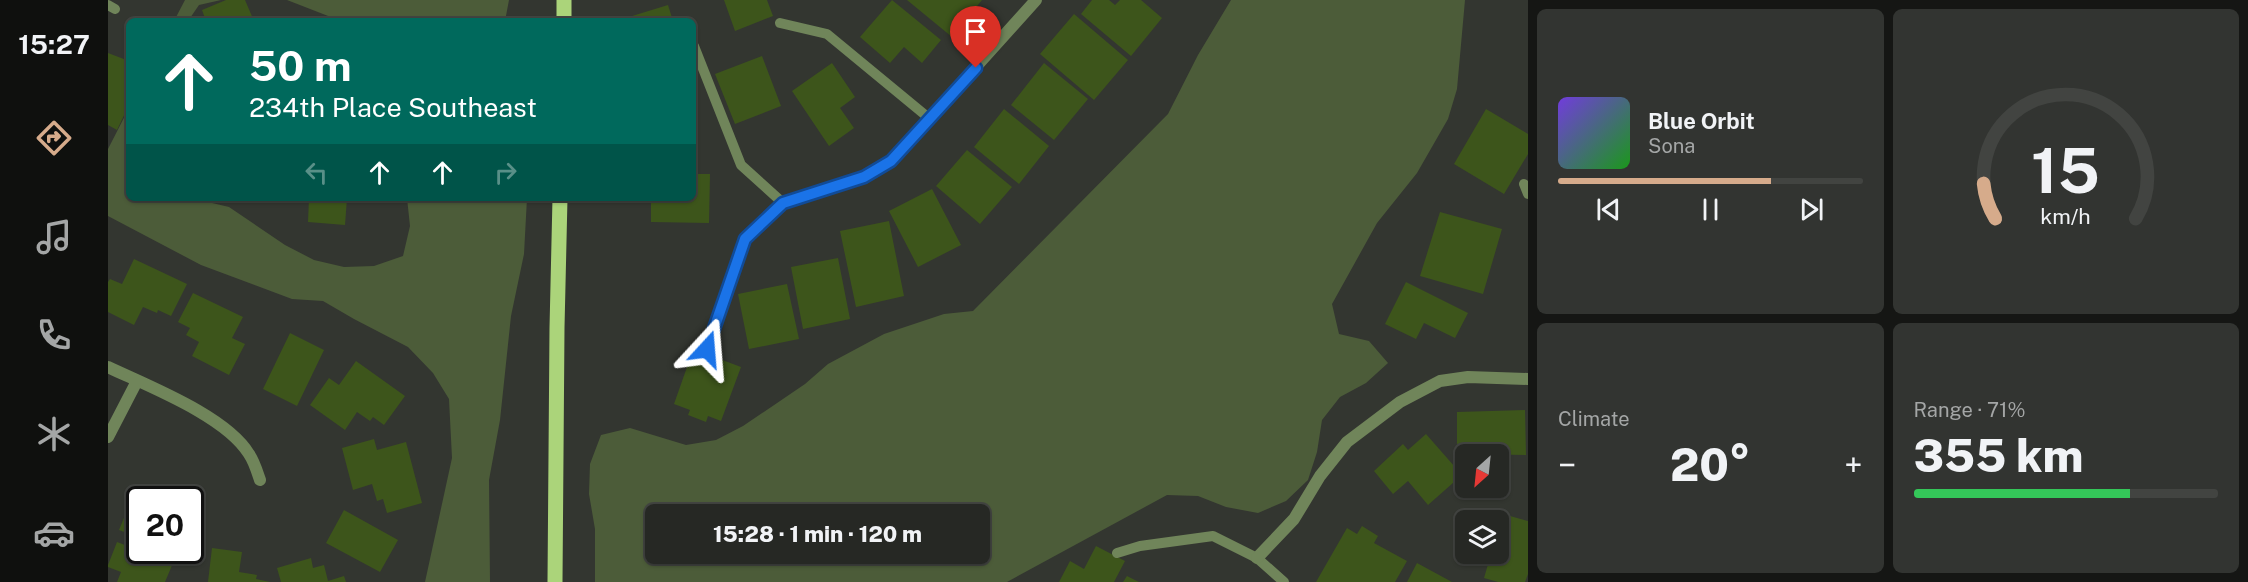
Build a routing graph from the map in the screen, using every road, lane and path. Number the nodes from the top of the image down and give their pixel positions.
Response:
1 (564, 0) edge
2 (1036, 0) edge
3 (564, 18) edge
4 (780, 23) dead end
5 (696, 51) edge
6 (930, 119) junction
7 (560, 201) edge
8 (783, 203) junction
9 (707, 349) dead end
10 (108, 367) edge
11 (1528, 379) edge
12 (137, 381) junction
13 (108, 437) edge
14 (260, 480) dead end
15 (1117, 553) dead end
16 (1257, 558) junction
17 (555, 582) edge
18 (1284, 582) edge

1 - 3 main road
2 - 6 street
4 - 6 lane
5 - 8 lane
6 - 8 street
7 - 17 main road
8 - 9 lane
10 - 12 street
11 - 16 street
12 - 13 street
12 - 14 street
15 - 16 lane
16 - 18 lane

